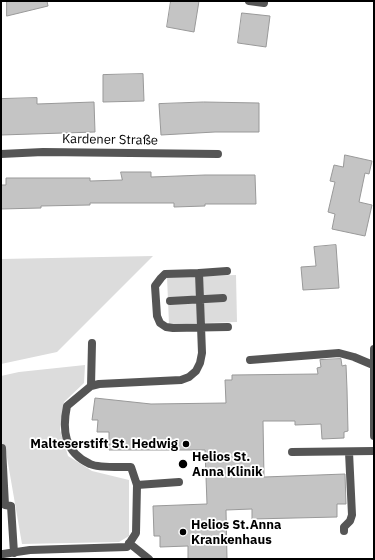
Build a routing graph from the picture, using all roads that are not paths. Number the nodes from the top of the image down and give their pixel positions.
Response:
1 (249, 1) edge
2 (264, 3) dead end
3 (1, 154) edge
4 (218, 154) dead end
5 (227, 271) dead end
6 (199, 272) junction
7 (223, 298) dead end
8 (200, 299) junction
9 (170, 301) dead end
10 (228, 327) dead end
11 (201, 328) junction
12 (92, 343) dead end
13 (374, 349) edge
14 (250, 360) dead end
15 (373, 365) edge
16 (91, 386) junction
17 (374, 436) edge
18 (1, 448) edge
19 (374, 451) edge
20 (292, 452) dead end
21 (349, 452) junction
22 (179, 482) dead end
23 (137, 485) junction
24 (344, 531) dead end
25 (129, 543) junction
26 (14, 553) junction
27 (1, 556) edge
28 (149, 559) edge

1 - 2 street
3 - 4 street, Kardener Straße
5 - 6 street
6 - 8 street
6 - 11 street
7 - 8 street
8 - 9 street
8 - 11 street
10 - 11 street
11 - 16 street
12 - 16 street
13 - 15 street
14 - 15 street
15 - 17 street
16 - 23 street
18 - 26 street
19 - 21 street
20 - 21 street
21 - 24 street
22 - 23 street
23 - 25 street
25 - 26 street
25 - 28 street
26 - 27 street

